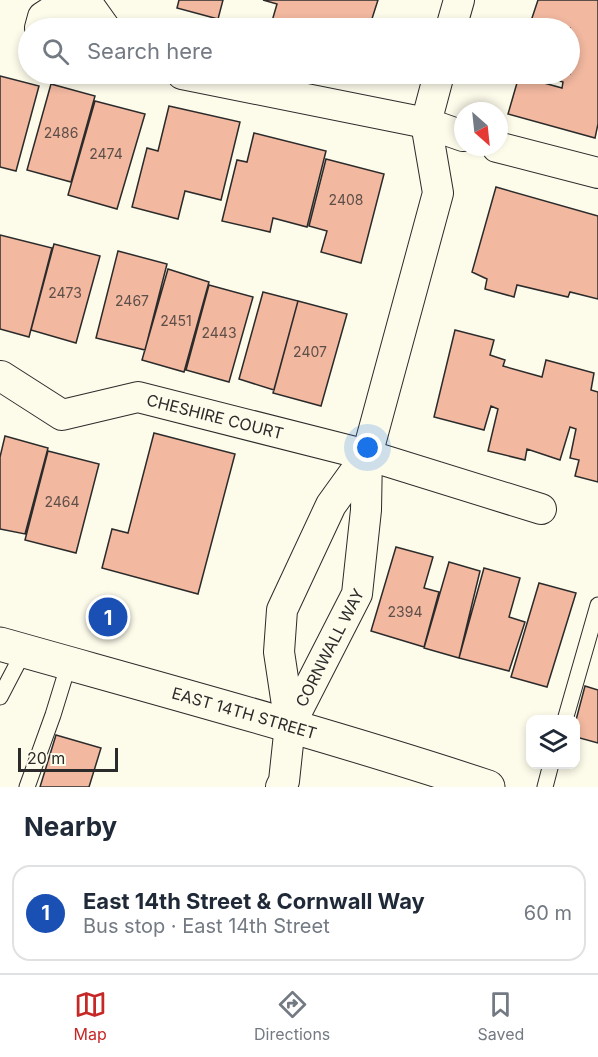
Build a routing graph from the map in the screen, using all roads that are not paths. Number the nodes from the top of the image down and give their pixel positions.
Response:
1 (459, 0) edge
2 (43, 18) edge
3 (98, 18) edge
4 (454, 18) edge
5 (232, 84) edge
6 (436, 84) edge
7 (426, 123) junction
8 (454, 133) edge
9 (508, 150) edge
10 (598, 173) edge
11 (1, 376) edge
12 (367, 455) junction
13 (541, 509) dead end
14 (598, 605) edge
15 (12, 647) edge
16 (69, 663) junction
17 (0, 697) edge
18 (566, 715) edge
19 (290, 725) junction
20 (550, 769) edge
21 (27, 787) edge
22 (281, 787) edge
23 (488, 787) edge
24 (545, 787) edge

1 - 4 street
2 - 3 street
5 - 7 street
6 - 7 street, CORNWALL WAY
7 - 8 street
7 - 12 street, CORNWALL WAY
9 - 10 street
11 - 12 street, CHESHIRE COURT
12 - 13 street, CHESHIRE COURT
12 - 19 street, CORNWALL WAY
12 - 19 street, CORNWALL WAY
14 - 18 lane
15 - 16 main road, EAST 14TH STREET
15 - 17 lane
16 - 19 main road, EAST 14TH STREET
16 - 21 lane
19 - 22 street
19 - 23 main road, EAST 14TH STREET
20 - 24 lane

